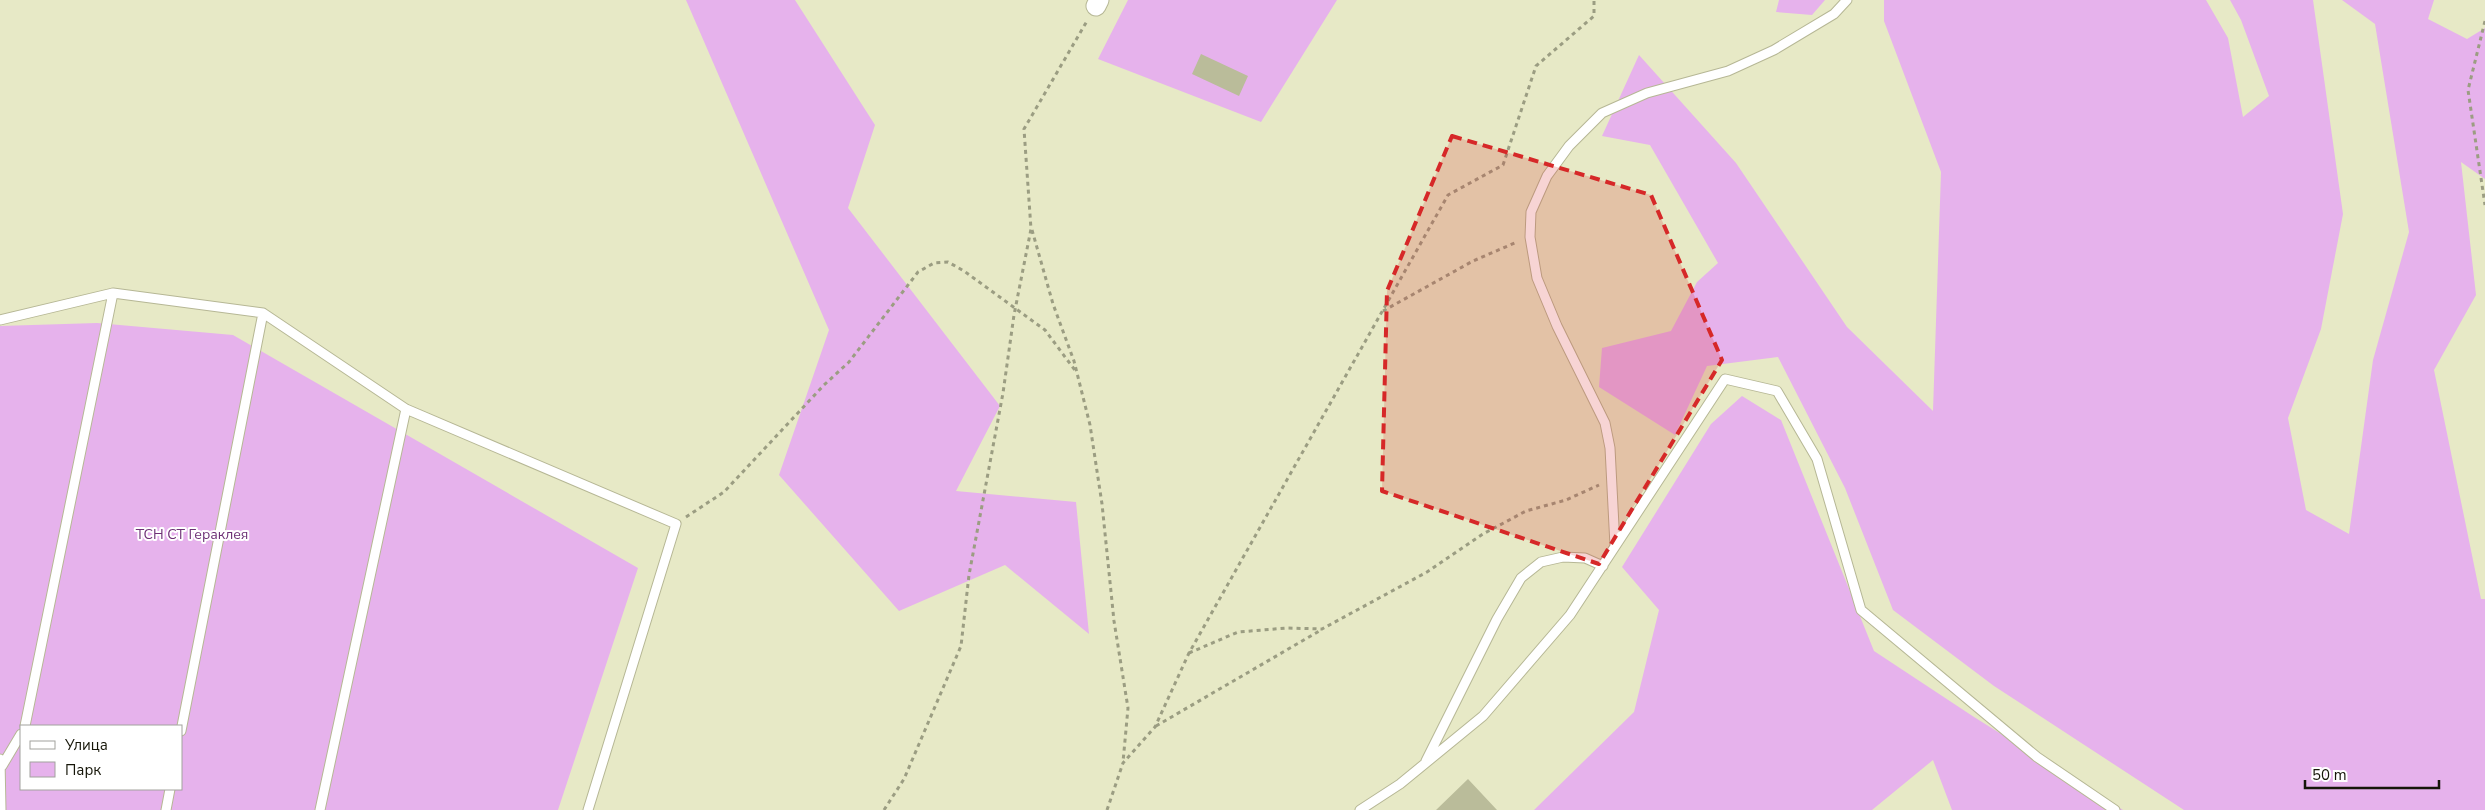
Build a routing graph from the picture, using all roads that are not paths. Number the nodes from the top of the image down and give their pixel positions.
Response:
1 (1847, 0) edge
2 (112, 293) junction
3 (262, 313) junction
4 (0, 320) edge
5 (406, 409) junction
6 (1615, 547) junction
7 (1603, 566) junction
8 (25, 725) edge
9 (182, 726) edge
10 (20, 735) edge
11 (1, 762) edge
12 (1424, 765) junction
13 (170, 790) edge
14 (1, 810) edge
15 (166, 810) edge
16 (320, 810) edge
17 (588, 810) edge
18 (1360, 810) edge
19 (2115, 810) edge

1 - 6 lane
2 - 3 lane
2 - 4 lane
2 - 8 lane
3 - 5 lane
3 - 9 lane
5 - 16 lane
5 - 17 lane
6 - 7 lane
6 - 19 lane
7 - 12 lane
7 - 12 lane
10 - 11 lane
11 - 14 lane
12 - 18 lane
13 - 15 lane

